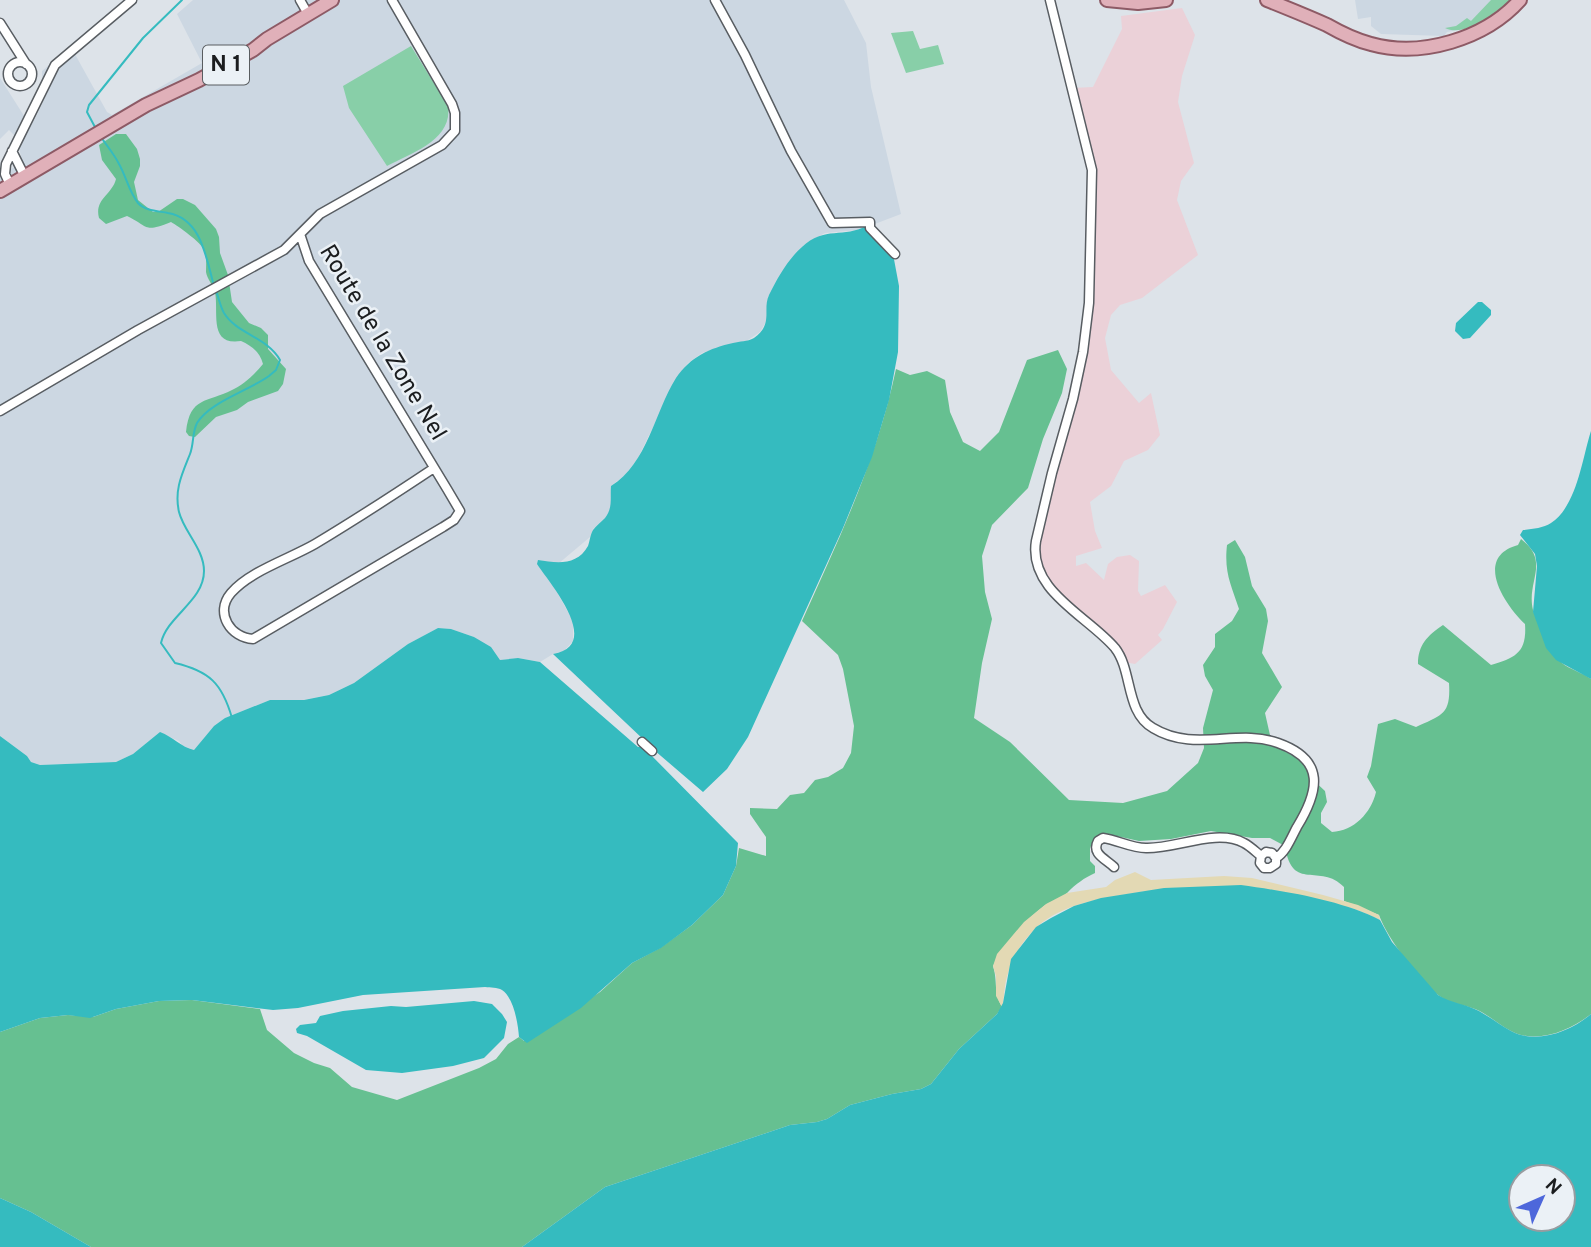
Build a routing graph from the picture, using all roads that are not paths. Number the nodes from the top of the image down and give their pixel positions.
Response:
1 (132, 0) edge
2 (300, 0) edge
3 (332, 0) edge
4 (392, 0) edge
5 (715, 0) edge
6 (1050, 0) edge
7 (1107, 0) edge
8 (1166, 0) edge
9 (1267, 0) edge
10 (1520, 0) edge
11 (305, 16) junction
12 (0, 23) edge
13 (19, 53) junction
14 (17, 63) junction
15 (27, 65) junction
16 (32, 75) junction
17 (26, 85) junction
18 (44, 88) junction
19 (38, 98) junction
20 (12, 151) junction
21 (23, 174) junction
22 (4, 184) edge
23 (300, 234) junction
24 (895, 254) dead end
25 (0, 411) edge
26 (434, 468) junction
27 (642, 742) dead end
28 (652, 751) dead end
29 (1261, 856) junction
30 (1276, 858) junction
31 (1114, 867) dead end

1 - 18 street
2 - 11 street
3 - 11 main road, N 1
4 - 23 street, Route de la Zone Nel
5 - 24 street
6 - 30 street
7 - 8 main road
9 - 10 main road
11 - 21 main road, N 1
12 - 13 street
13 - 14 street
13 - 15 street
14 - 15 street
14 - 17 street
15 - 16 street
16 - 17 street
16 - 18 street
17 - 19 street
18 - 19 street
19 - 20 street
20 - 21 street
20 - 22 street
21 - 22 main road, N 1
23 - 25 street
23 - 26 street, Route de la Zone Nel
26 - 26 street, Route de la Zone Nel
27 - 28 street
29 - 30 street
29 - 30 street
29 - 31 street

